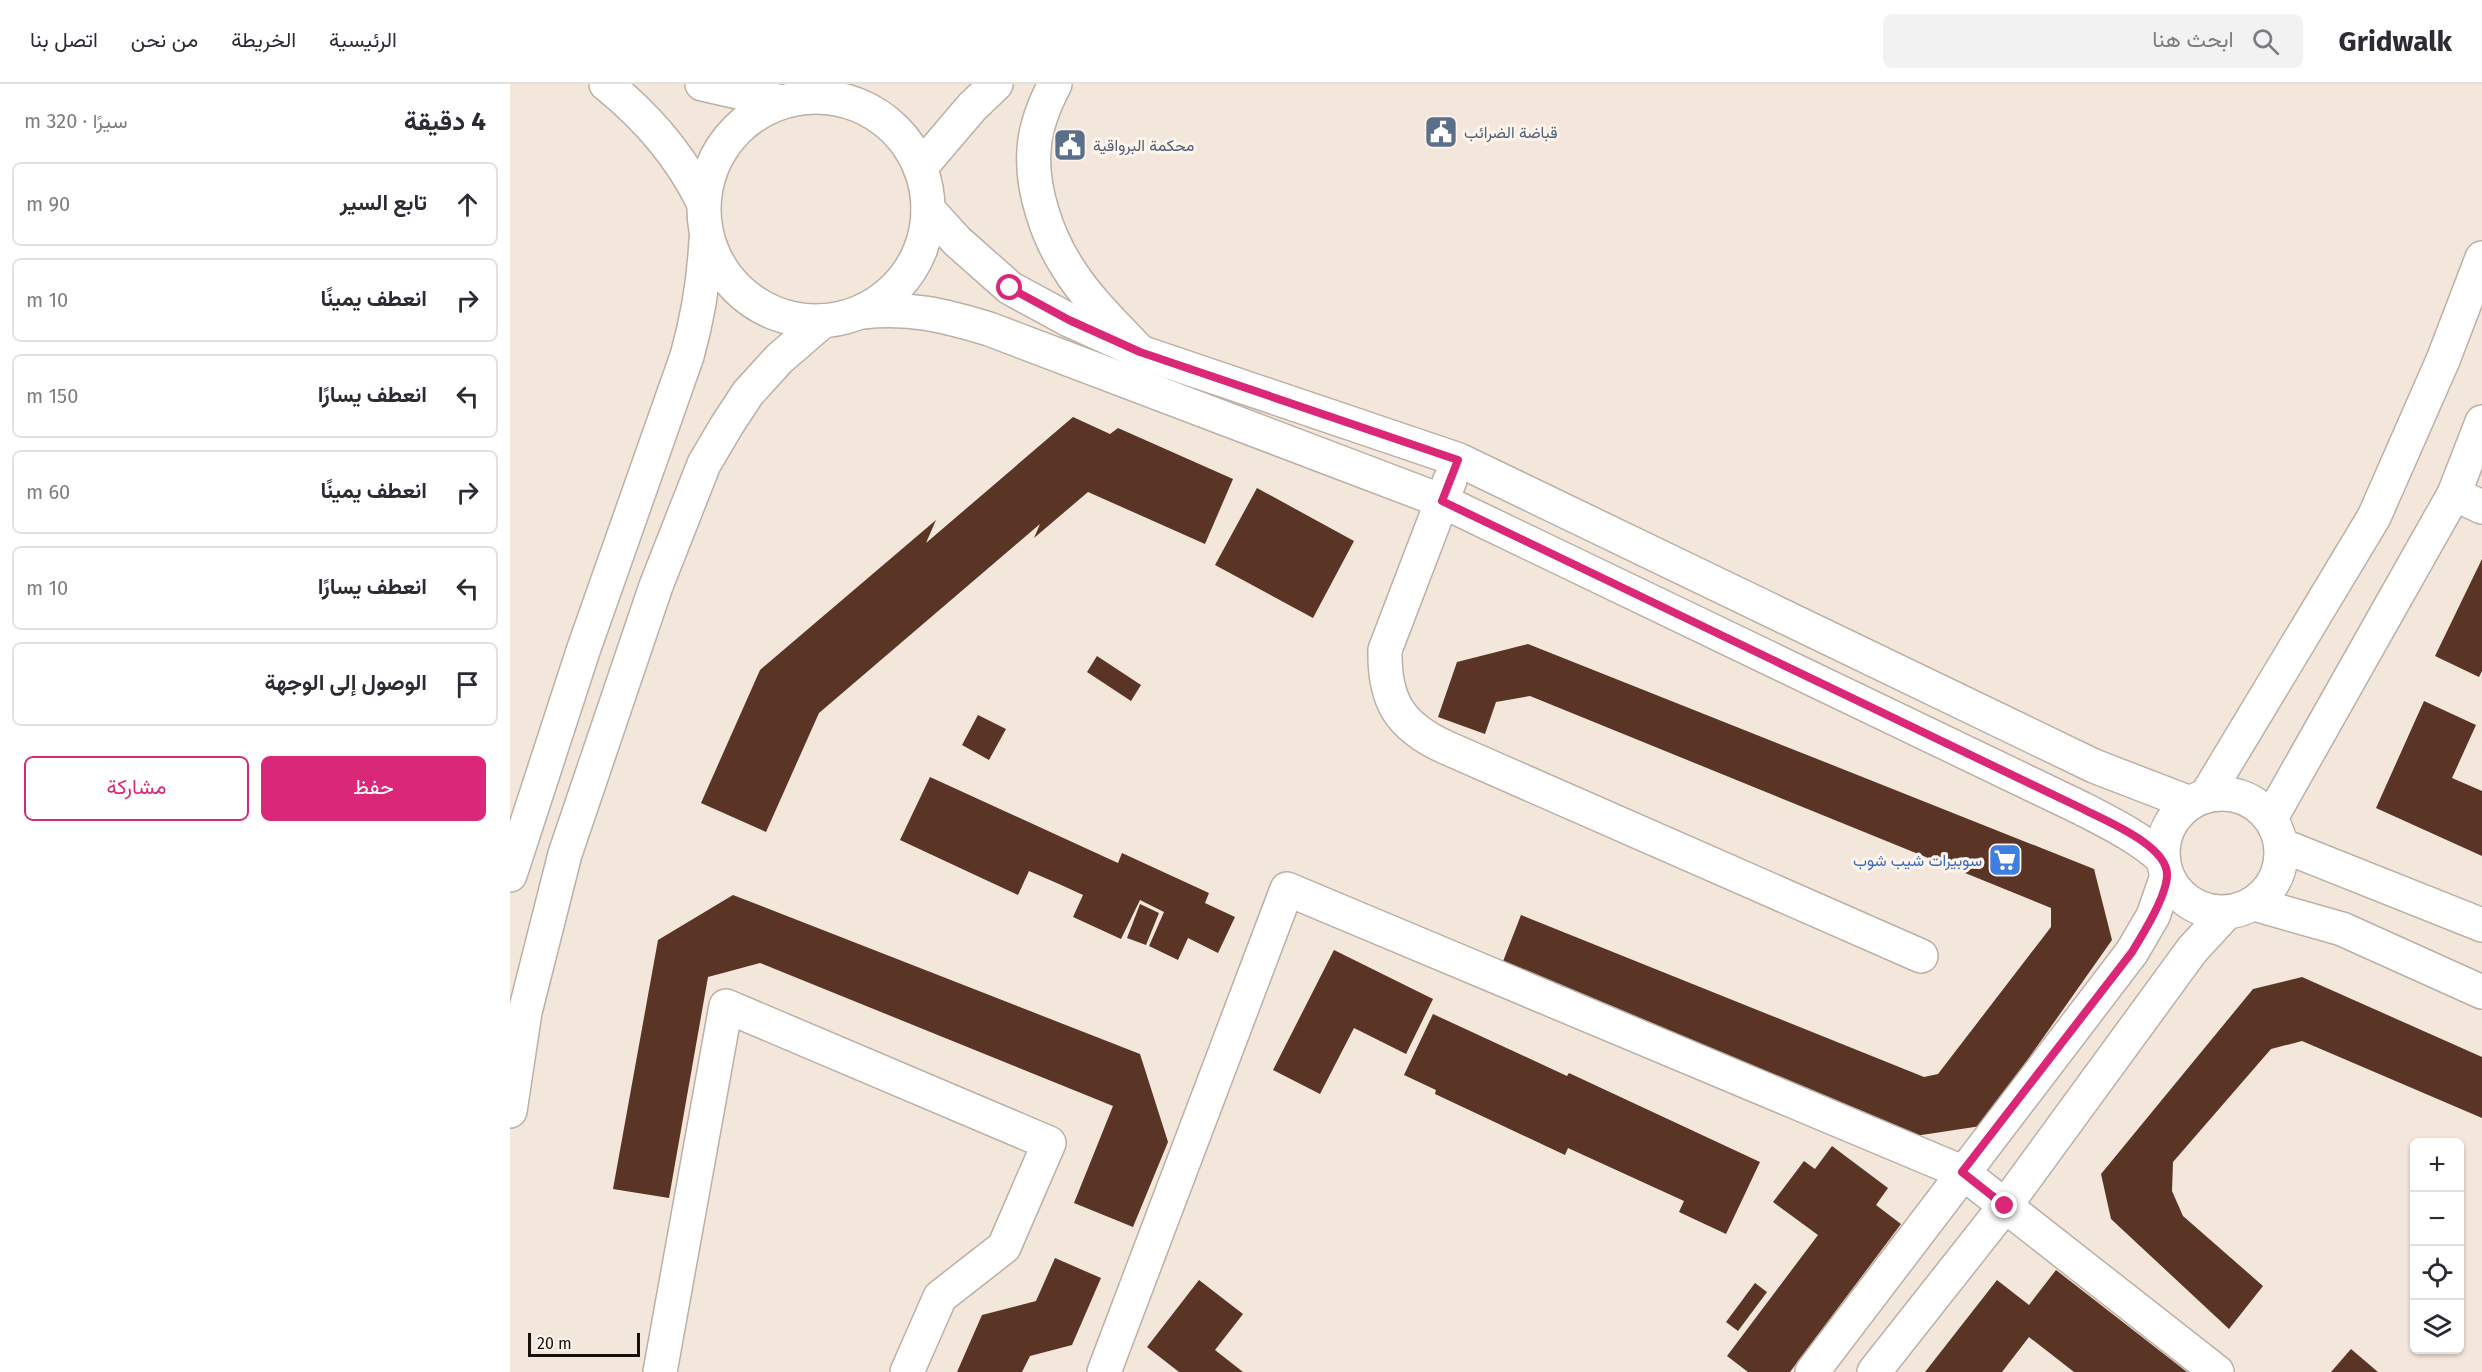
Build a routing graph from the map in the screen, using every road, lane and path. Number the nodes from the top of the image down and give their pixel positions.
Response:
1 (606, 84) edge
2 (702, 84) edge
3 (867, 84) edge
4 (996, 84) edge
5 (1055, 84) edge
6 (837, 99) junction
7 (782, 102) junction
8 (920, 168) junction
9 (703, 202) junction
10 (928, 209) junction
11 (706, 235) junction
12 (2482, 258) edge
13 (862, 312) junction
14 (823, 321) junction
15 (1140, 352) junction
16 (2482, 422) edge
17 (1458, 460) junction
18 (2468, 500) edge
19 (1442, 501) junction
20 (2198, 800) junction
21 (2276, 832) junction
22 (2165, 868) junction
23 (510, 875) edge
24 (2240, 908) junction
25 (2482, 925) edge
26 (1921, 956) dead end
27 (2482, 992) edge
28 (510, 1112) edge
29 (1962, 1172) junction
30 (2005, 1206) junction
31 (660, 1372) edge
32 (907, 1372) edge
33 (1104, 1372) edge
34 (1812, 1372) edge
35 (1874, 1372) edge
36 (2217, 1372) edge

1 - 9 main road
2 - 7 main road
3 - 6 main road
4 - 8 main road
5 - 15 main road
6 - 7 main road
6 - 8 main road
7 - 9 main road
8 - 10 main road
9 - 11 main road
10 - 13 main road
10 - 15 main road
11 - 14 main road
11 - 23 main road
12 - 20 main road
13 - 14 main road
13 - 19 main road
14 - 28 main road
15 - 17 main road
16 - 18 main road
17 - 19 main road
17 - 20 main road
18 - 21 main road
19 - 22 main road
19 - 26 main road
20 - 21 main road
20 - 22 main road
21 - 24 main road
21 - 25 main road
22 - 24 main road
22 - 29 main road
24 - 27 main road
24 - 30 main road
29 - 30 main road
29 - 33 main road
29 - 34 main road
30 - 35 main road
30 - 36 main road
31 - 32 main road

